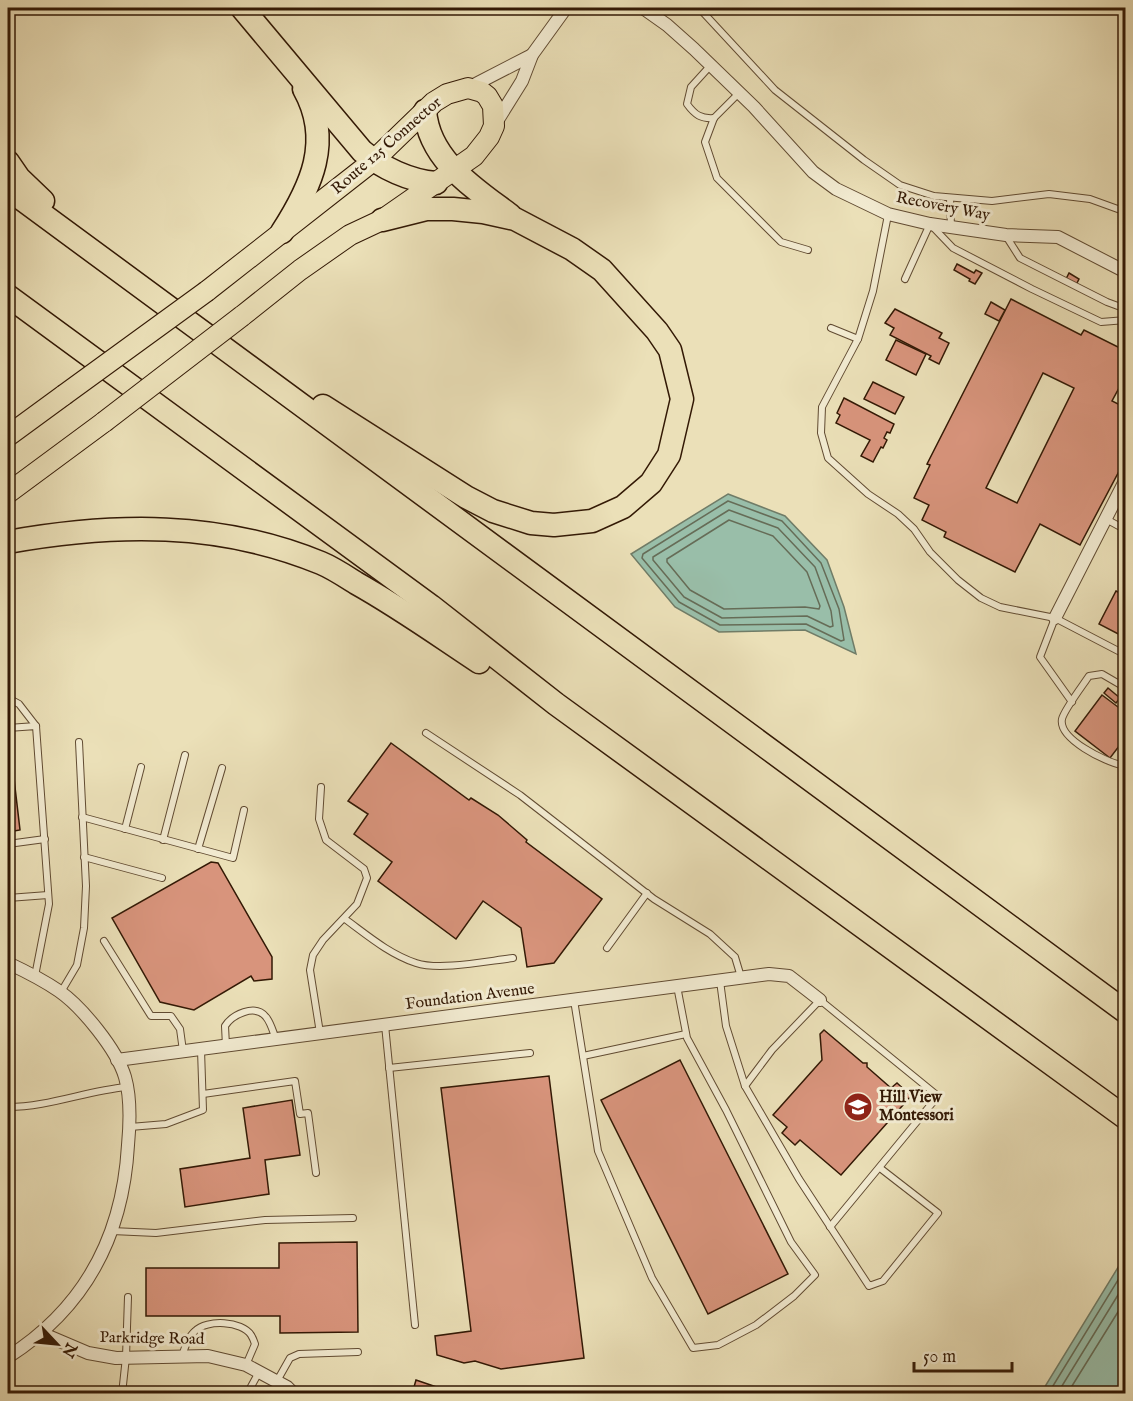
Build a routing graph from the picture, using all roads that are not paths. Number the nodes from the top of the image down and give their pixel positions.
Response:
1 (242, 8) edge
2 (566, 8) edge
3 (643, 8) edge
4 (699, 8) edge
5 (532, 55) junction
6 (711, 65) junction
7 (292, 67) junction
8 (468, 88) junction
9 (739, 93) junction
10 (425, 111) junction
11 (714, 118) junction
12 (494, 126) junction
13 (373, 161) junction
14 (8, 162) edge
15 (445, 176) junction
16 (8, 189) edge
17 (950, 198) junction
18 (1125, 212) edge
19 (888, 214) junction
20 (515, 219) junction
21 (382, 220) junction
22 (930, 224) junction
23 (951, 227) junction
24 (282, 232) junction
25 (1006, 235) junction
26 (77, 242) junction
27 (808, 250) dead end
28 (1125, 274) edge
29 (905, 279) dead end
30 (8, 296) edge
31 (1125, 309) edge
32 (1125, 320) edge
33 (831, 328) dead end
34 (858, 339) junction
35 (238, 360) junction
36 (8, 436) edge
37 (1125, 479) edge
38 (8, 493) edge
39 (1105, 519) junction
40 (1125, 530) edge
41 (8, 542) edge
42 (1055, 618) junction
43 (1125, 655) edge
44 (1125, 688) edge
45 (8, 698) edge
46 (1072, 702) junction
47 (556, 704) junction
48 (36, 726) junction
49 (8, 728) edge
50 (426, 734) dead end
51 (79, 742) dead end
52 (185, 755) dead end
53 (1125, 762) edge
54 (141, 767) dead end
55 (222, 768) dead end
56 (321, 787) dead end
57 (244, 810) dead end
58 (82, 817) junction
59 (125, 829) junction
60 (45, 839) junction
61 (162, 840) junction
62 (8, 844) edge
63 (198, 849) junction
64 (84, 857) junction
65 (162, 878) dead end
66 (646, 893) junction
67 (48, 895) junction
68 (8, 898) edge
69 (345, 919) junction
70 (104, 941) dead end
71 (608, 948) dead end
72 (513, 958) dead end
73 (8, 963) edge
74 (35, 976) junction
75 (741, 978) junction
76 (720, 981) junction
77 (677, 986) junction
78 (61, 992) junction
79 (574, 1000) junction
80 (820, 1000) junction
81 (1125, 1012) edge
82 (385, 1025) junction
83 (320, 1033) junction
84 (686, 1034) junction
85 (276, 1039) junction
86 (226, 1046) junction
87 (201, 1049) junction
88 (183, 1052) junction
89 (530, 1053) dead end
90 (583, 1056) junction
91 (117, 1060) junction
92 (389, 1068) junction
93 (745, 1086) junction
94 (126, 1087) junction
95 (203, 1094) junction
96 (8, 1107) edge
97 (1125, 1118) edge
98 (129, 1127) junction
99 (880, 1168) junction
100 (316, 1173) dead end
101 (353, 1218) dead end
102 (830, 1227) junction
103 (112, 1231) junction
104 (128, 1298) dead end
105 (415, 1325) dead end
106 (41, 1333) junction
107 (358, 1352) dead end
108 (182, 1356) junction
109 (8, 1357) edge
110 (126, 1357) junction
111 (246, 1365) junction
112 (259, 1372) junction
113 (277, 1382) junction
114 (122, 1394) edge
115 (247, 1394) edge
116 (294, 1394) edge

1 - 7 highway
2 - 5 street
3 - 6 street, Recovery Way
4 - 17 lane
5 - 8 street
5 - 12 street
6 - 9 street, Recovery Way
6 - 11 lane
7 - 13 highway
7 - 24 highway
8 - 10 highway, Route 125 Connector
8 - 12 highway
9 - 11 lane
9 - 19 street, Recovery Way
10 - 13 highway, Route 125 Connector
10 - 15 highway
11 - 27 lane
12 - 15 highway
13 - 15 highway
13 - 24 highway, Route 125 Connector
14 - 26 highway
15 - 20 highway
15 - 21 highway
16 - 26 highway
17 - 18 lane
17 - 23 lane
19 - 22 street, Recovery Way
19 - 34 lane
20 - 21 highway
20 - 35 highway
21 - 38 highway, bridge
22 - 23 street, Recovery Way
22 - 29 lane
22 - 32 lane
23 - 25 street, Recovery Way
24 - 36 highway, Route 125 Connector, bridge
25 - 28 street, Recovery Way
25 - 31 lane
26 - 35 highway
30 - 47 highway
33 - 34 lane
34 - 42 lane
35 - 81 highway
37 - 39 street
39 - 40 lane
39 - 42 street
41 - 47 highway
42 - 43 lane
42 - 46 lane
44 - 46 lane
45 - 48 lane
46 - 53 lane
47 - 97 highway
48 - 49 lane
48 - 60 lane
50 - 66 lane
51 - 58 lane
52 - 61 lane
54 - 59 lane
55 - 63 lane
56 - 69 lane
57 - 63 lane
58 - 59 lane
58 - 64 lane
59 - 61 lane
60 - 62 lane
60 - 67 lane
61 - 63 lane
64 - 65 lane
64 - 78 lane
66 - 71 lane
66 - 75 lane
67 - 68 lane
67 - 74 lane
69 - 72 lane
69 - 83 lane
70 - 88 lane
73 - 74 street
74 - 78 street
75 - 76 street, Foundation Avenue
75 - 80 street, Foundation Avenue
76 - 77 street, Foundation Avenue
76 - 93 lane
77 - 79 street, Foundation Avenue
77 - 84 lane
78 - 91 street
79 - 82 street, Foundation Avenue
79 - 90 lane
80 - 93 lane
80 - 99 lane
82 - 83 street, Foundation Avenue
82 - 92 lane
83 - 85 street, Foundation Avenue
84 - 90 lane
84 - 90 lane
85 - 86 street, Foundation Avenue
85 - 86 lane
86 - 87 street, Foundation Avenue
87 - 88 street, Foundation Avenue
87 - 95 lane
88 - 91 street, Foundation Avenue
89 - 92 lane
91 - 94 street
92 - 105 lane
93 - 102 lane
94 - 96 lane
94 - 98 street
95 - 98 lane
95 - 100 lane
98 - 103 street
99 - 102 lane
99 - 102 lane
101 - 103 lane
103 - 106 street
104 - 110 lane
106 - 109 street
106 - 110 street, Parkridge Road
107 - 113 lane
108 - 110 street, Parkridge Road
108 - 111 street, Parkridge Road
108 - 111 lane
110 - 114 lane
111 - 112 street, Parkridge Road
112 - 113 street, Parkridge Road
112 - 115 lane
113 - 116 street, Parkridge Road

